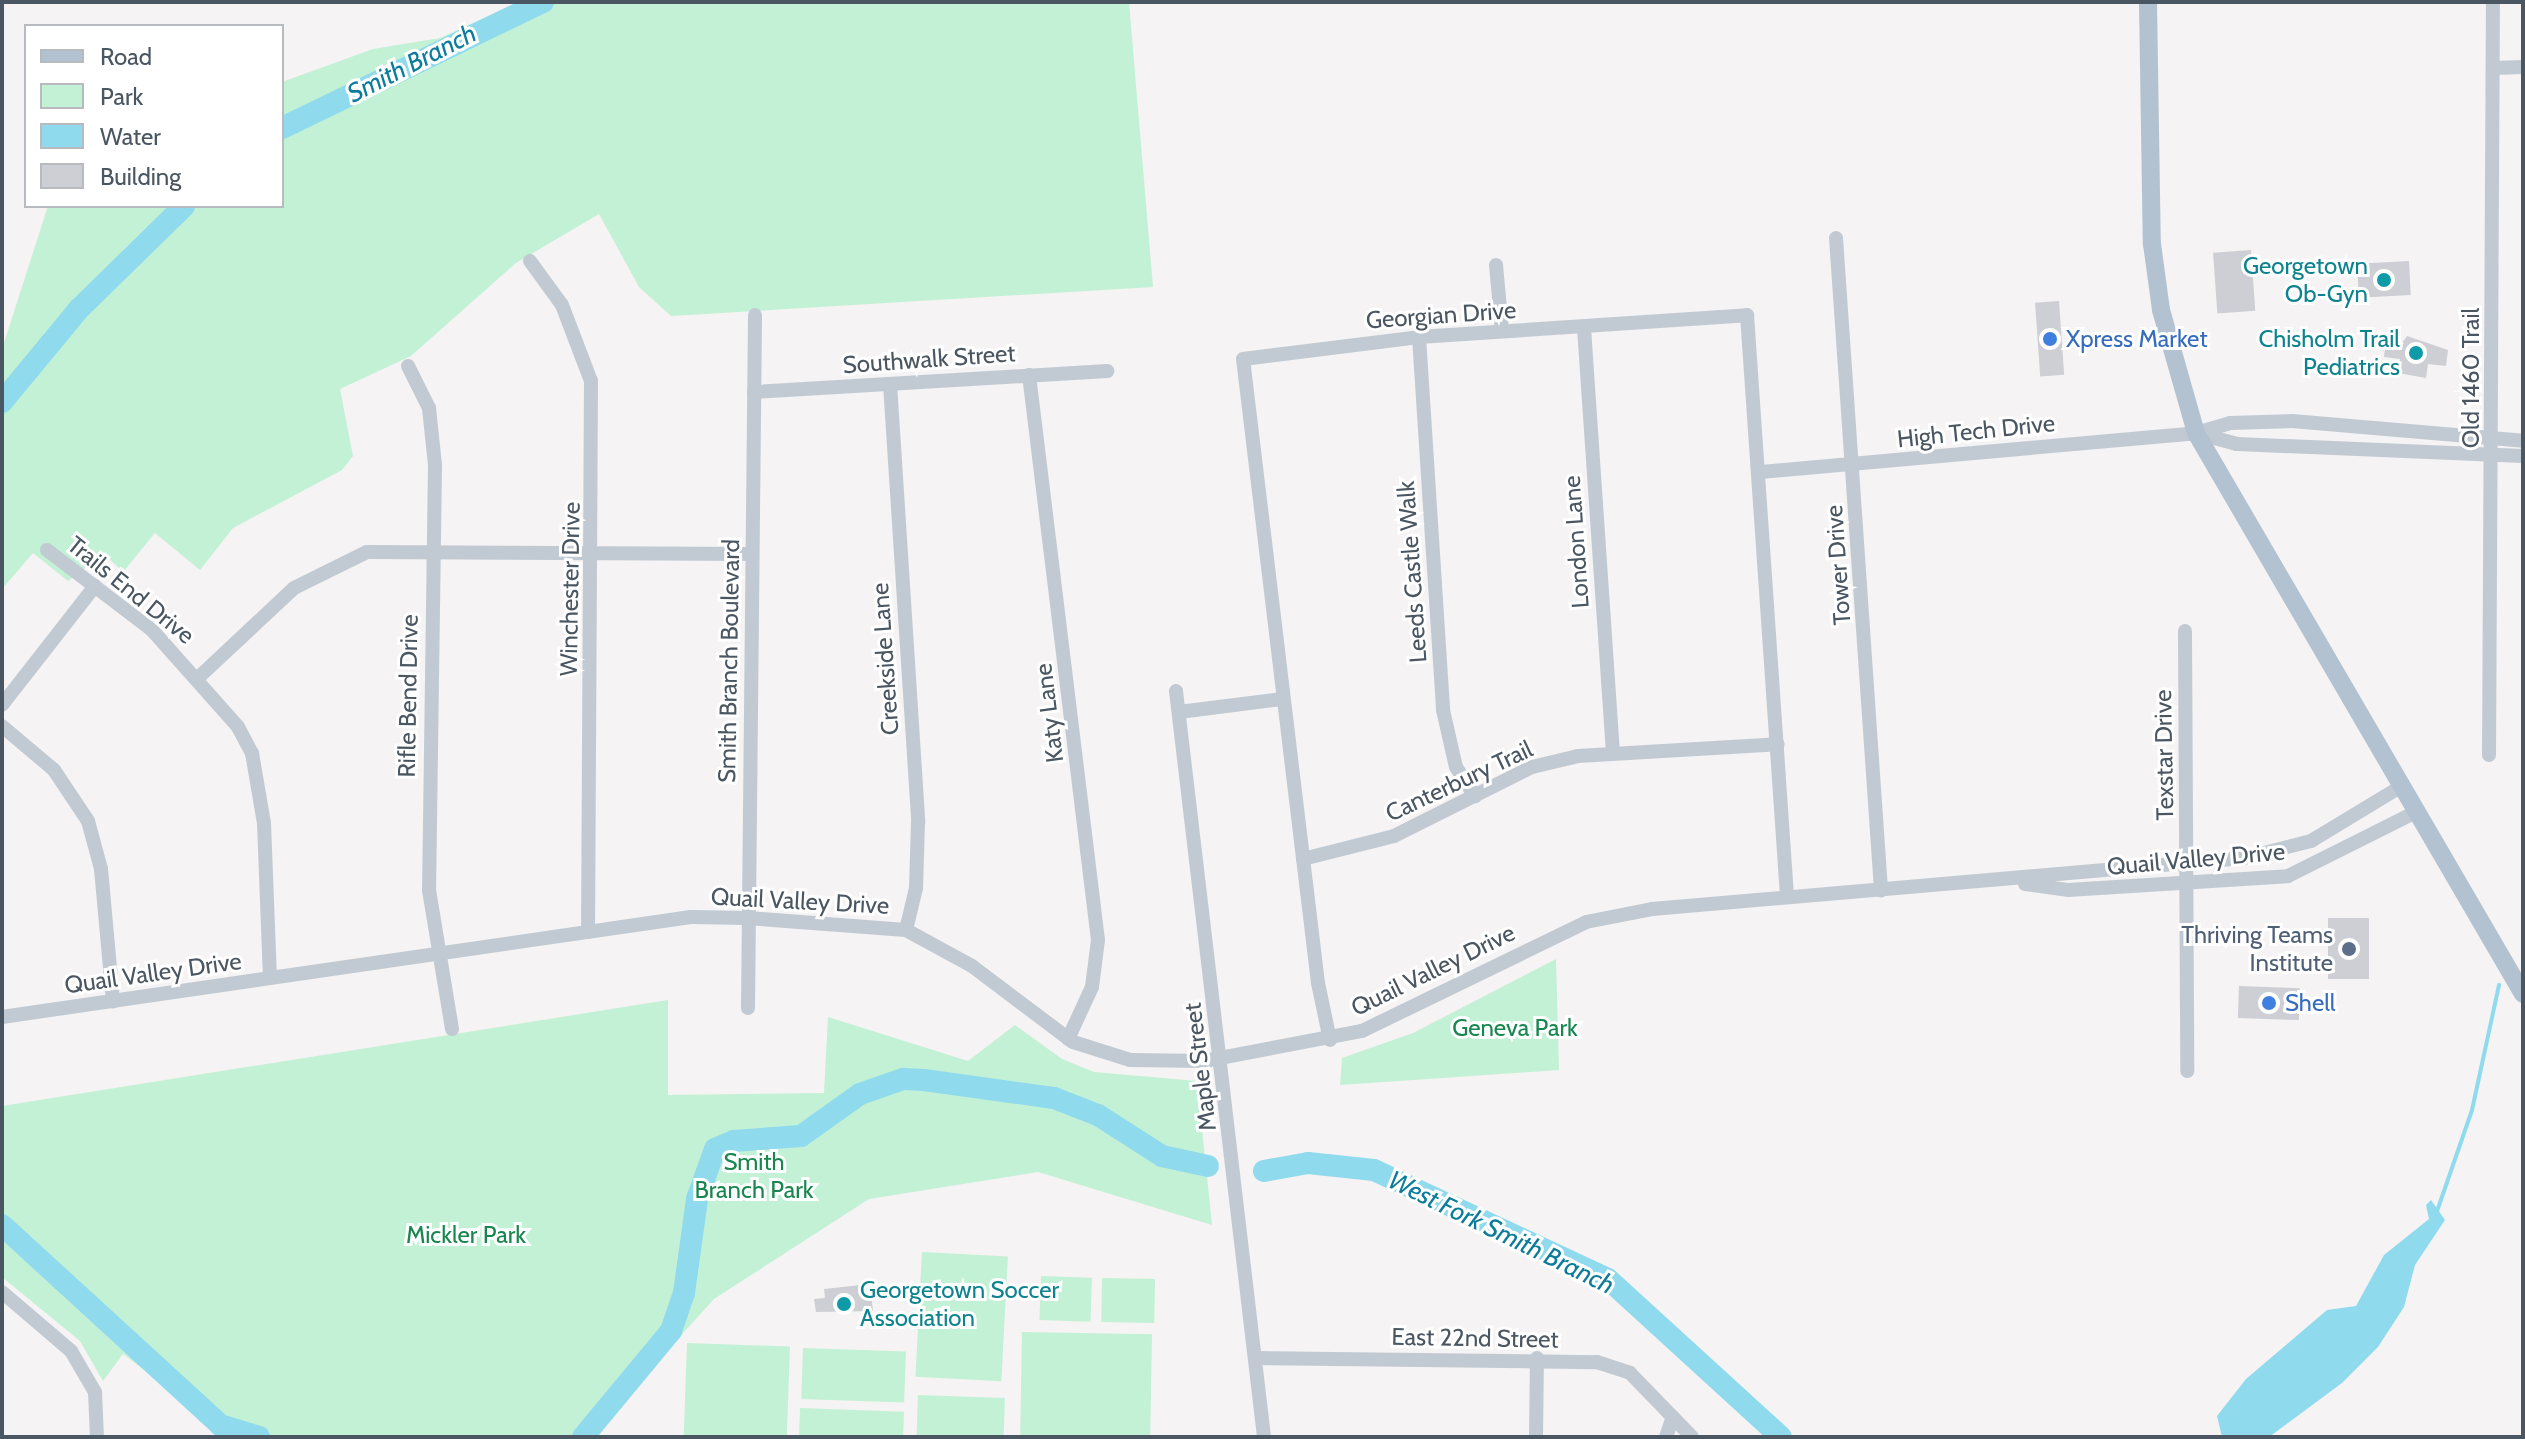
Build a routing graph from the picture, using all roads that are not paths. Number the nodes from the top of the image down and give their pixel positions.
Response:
1 (2148, 2) edge
2 (2493, 2) edge
3 (2523, 67) edge
4 (2493, 68) junction
5 (1836, 238) dead end
6 (530, 261) dead end
7 (1496, 265) dead end
8 (755, 315) dead end
9 (1584, 328) junction
10 (1502, 331) junction
11 (1419, 337) junction
12 (408, 366) dead end
13 (1107, 371) dead end
14 (1029, 375) junction
15 (890, 384) junction
16 (754, 392) junction
17 (2196, 433) junction
18 (2494, 439) junction
19 (2523, 441) edge
20 (2493, 455) junction
21 (2523, 456) edge
22 (1854, 465) junction
23 (1761, 472) junction
24 (432, 549) junction
25 (47, 550) dead end
26 (592, 552) junction
27 (752, 554) junction
28 (95, 586) junction
29 (2185, 631) dead end
30 (199, 677) junction
31 (1176, 691) dead end
32 (1282, 699) junction
33 (2, 705) edge
34 (1179, 712) junction
35 (2, 726) edge
36 (1778, 744) junction
37 (1613, 753) junction
38 (2489, 755) dead end
39 (2400, 787) junction
40 (1475, 796) junction
41 (2416, 812) junction
42 (1303, 859) junction
43 (2187, 867) junction
44 (2013, 883) junction
45 (2188, 885) junction
46 (1881, 890) junction
47 (1787, 896) junction
48 (747, 918) junction
49 (906, 930) junction
50 (588, 932) junction
51 (440, 952) junction
52 (270, 978) junction
53 (2523, 994) edge
54 (113, 1001) junction
55 (748, 1008) dead end
56 (2, 1017) edge
57 (452, 1029) dead end
58 (1068, 1039) junction
59 (1330, 1040) junction
60 (1221, 1059) junction
61 (2187, 1071) dead end
62 (2, 1292) edge
63 (1255, 1358) junction
64 (1537, 1358) junction
65 (1673, 1417) junction
66 (97, 1437) edge
67 (1264, 1437) edge
68 (1536, 1437) edge
69 (1666, 1437) edge
70 (1692, 1437) edge

1 - 17 main road
2 - 4 street, Old 1460 Trail
3 - 4 street
4 - 18 street, Old 1460 Trail
5 - 22 street, Tower Drive
6 - 26 street, Winchester Drive
7 - 10 street
8 - 16 street, Smith Branch Boulevard
9 - 10 street, Georgian Drive
9 - 23 street, Georgian Drive
9 - 37 street, London Lane
10 - 11 street, Georgian Drive
11 - 32 street, Georgian Drive
11 - 40 street, Leeds Castle Walk
12 - 24 street, Rifle Bend Drive
13 - 14 street, Southwalk Street
14 - 15 street, Southwalk Street
14 - 58 street, Katy Lane
15 - 16 street, Southwalk Street
15 - 49 street, Creekside Lane
16 - 27 street, Smith Branch Boulevard
17 - 18 street, High Tech Drive
17 - 20 street, High Tech Drive
17 - 22 street, High Tech Drive
17 - 39 main road
18 - 19 street, High Tech Drive
18 - 20 street, Old 1460 Trail
20 - 21 street, High Tech Drive
20 - 38 street, Old 1460 Trail
22 - 23 street, High Tech Drive
22 - 46 street, Tower Drive
23 - 36 street, Georgian Drive
24 - 26 street
24 - 30 street
24 - 51 street, Rifle Bend Drive
25 - 28 street, Trails End Drive
26 - 27 street
26 - 50 street, Winchester Drive
27 - 48 street, Smith Branch Boulevard
28 - 30 street, Trails End Drive
28 - 33 street
29 - 43 street, Texstar Drive
30 - 52 street, Trails End Drive
31 - 34 street, Maple Street
32 - 34 street
32 - 42 street, Georgian Drive
34 - 60 street, Maple Street
35 - 54 street
36 - 37 street, Canterbury Trail
36 - 47 street, Georgian Drive
37 - 40 street, Canterbury Trail
39 - 41 main road
39 - 43 street, Quail Valley Drive
40 - 42 street, Canterbury Trail
41 - 45 street, Quail Valley Drive
41 - 53 main road
42 - 59 street, Georgian Drive
43 - 44 street, Quail Valley Drive
43 - 45 street, Texstar Drive
44 - 45 street, Quail Valley Drive
44 - 46 street, Quail Valley Drive
45 - 61 street, Texstar Drive
46 - 47 street, Quail Valley Drive
47 - 59 street, Quail Valley Drive
48 - 49 street, Quail Valley Drive
48 - 50 street, Quail Valley Drive
48 - 55 street, Smith Branch Boulevard
49 - 58 street, Quail Valley Drive
50 - 51 street, Quail Valley Drive
51 - 52 street, Quail Valley Drive
51 - 57 street, Rifle Bend Drive
52 - 54 street, Quail Valley Drive
54 - 56 street, Quail Valley Drive
58 - 60 street, Quail Valley Drive
59 - 60 street, Quail Valley Drive
60 - 63 street, Maple Street
62 - 66 street
63 - 64 street, East 22nd Street
63 - 67 street, Maple Street
64 - 65 street, East 22nd Street
64 - 68 street
65 - 69 street
65 - 70 street, East 22nd Street

